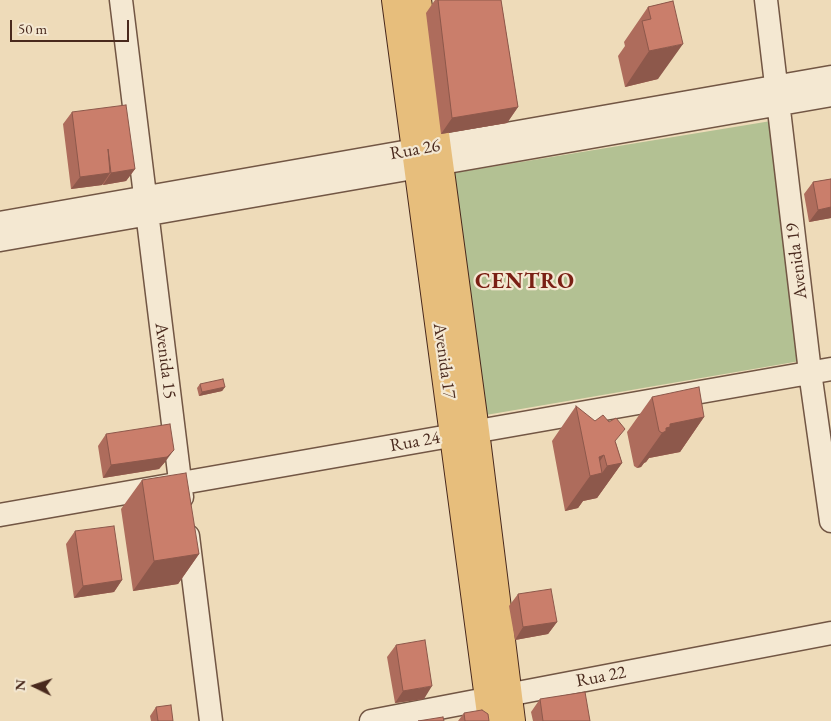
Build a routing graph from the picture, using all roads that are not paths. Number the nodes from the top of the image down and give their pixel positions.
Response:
1 (121, 0) edge
2 (396, 0) edge
3 (418, 0) edge
4 (766, 0) edge
5 (831, 77) edge
6 (777, 95) junction
7 (831, 95) edge
8 (427, 156) junction
9 (146, 206) junction
10 (0, 223) edge
11 (25, 227) junction
12 (0, 240) edge
13 (821, 371) edge
14 (464, 433) junction
15 (181, 483) junction
16 (0, 515) edge
17 (831, 521) edge
18 (831, 634) edge
19 (500, 709) edge
20 (211, 721) edge
21 (371, 721) edge

1 - 9 street, Avenida 15
2 - 8 main road, Avenida 17
3 - 8 main road, Avenida 17
4 - 6 street, Avenida 19
5 - 6 street, Rua 26
6 - 7 street, Rua 26
6 - 8 street, Rua 26
6 - 13 street, Avenida 19
8 - 9 street, Rua 26
8 - 14 main road, Avenida 17
9 - 11 street, Rua 26
9 - 15 street, Avenida 15
10 - 11 street, Rua 26
11 - 12 street, Rua 26
13 - 14 street, Rua 24
13 - 17 street, Avenida 19
14 - 15 street, Rua 24
14 - 19 main road, Avenida 17
15 - 16 street, Rua 24
15 - 20 street, Avenida 15
18 - 19 street, Rua 22
19 - 21 street, Rua 22

